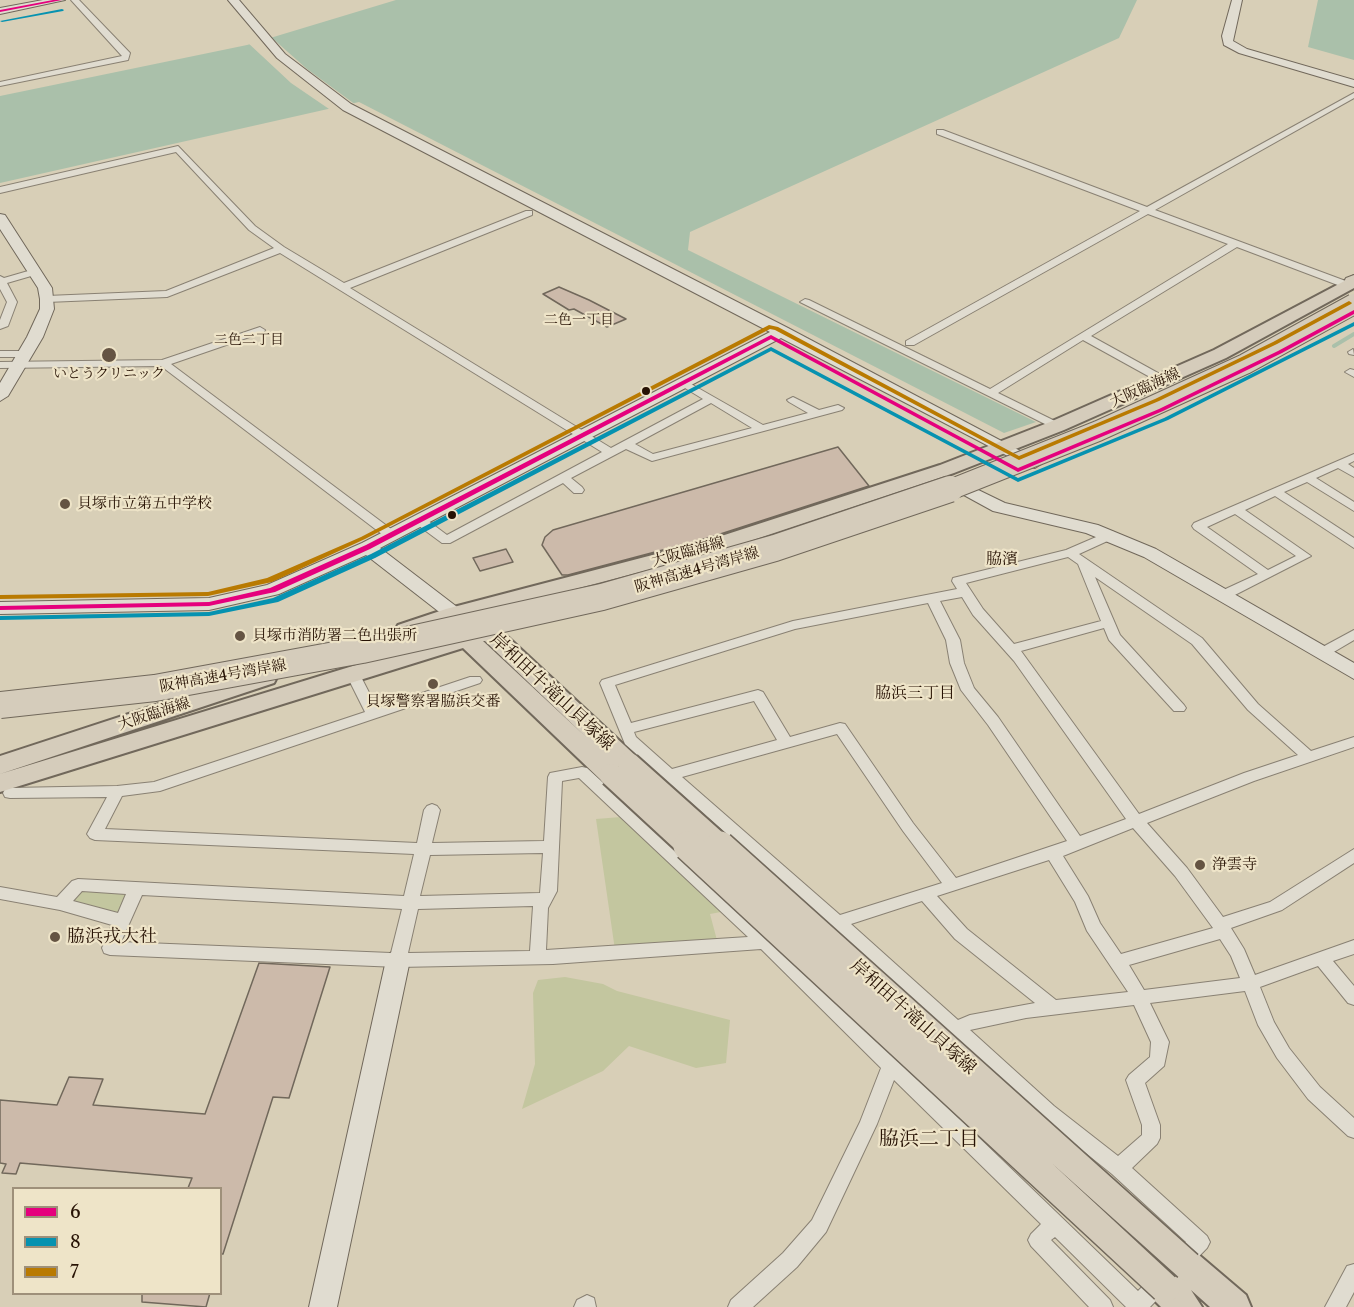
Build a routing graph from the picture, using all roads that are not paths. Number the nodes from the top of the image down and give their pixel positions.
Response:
1 (60, 0) edge
2 (75, 0) edge
3 (224, 0) edge
4 (233, 0) edge
5 (1237, 0) edge
6 (0, 11) edge
7 (260, 40) junction
8 (0, 84) edge
9 (1354, 84) edge
10 (1354, 95) edge
11 (343, 108) junction
12 (940, 132) dead end
13 (0, 190) edge
14 (1149, 210) junction
15 (529, 213) junction
16 (0, 218) edge
17 (1236, 243) junction
18 (281, 249) junction
19 (35, 272) junction
20 (0, 280) edge
21 (343, 287) junction
22 (1353, 287) edge
23 (47, 299) junction
24 (805, 302) dead end
25 (1354, 312) edge
26 (0, 326) edge
27 (260, 330) dead end
28 (777, 334) junction
29 (1083, 336) junction
30 (910, 343) dead end
31 (0, 354) edge
32 (21, 359) junction
33 (163, 363) junction
34 (0, 364) edge
35 (1163, 380) junction
36 (684, 383) junction
37 (990, 393) junction
38 (0, 396) edge
39 (711, 399) junction
40 (793, 400) dead end
41 (838, 408) dead end
42 (818, 413) junction
43 (1057, 426) junction
44 (761, 428) junction
45 (581, 436) junction
46 (626, 444) junction
47 (998, 450) junction
48 (610, 452) junction
49 (1354, 457) edge
50 (1339, 464) junction
51 (1027, 467) junction
52 (1354, 473) edge
53 (563, 477) junction
54 (1308, 478) junction
55 (578, 490) dead end
56 (968, 490) junction
57 (1276, 492) junction
58 (1354, 507) edge
59 (1236, 509) junction
60 (419, 520) junction
61 (391, 535) junction
62 (1110, 535) junction
63 (1354, 544) edge
64 (368, 547) junction
65 (1070, 553) junction
66 (1083, 561) junction
67 (1267, 575) junction
68 (965, 592) junction
69 (1224, 595) junction
70 (932, 598) junction
71 (0, 608) edge
72 (454, 614) junction
73 (1108, 623) junction
74 (1354, 634) edge
75 (478, 636) junction
76 (1012, 649) junction
77 (1322, 652) junction
78 (1354, 672) edge
79 (353, 674) junction
80 (475, 680) dead end
81 (0, 688) edge
82 (0, 705) edge
83 (1179, 708) dead end
84 (374, 714) junction
85 (626, 729) junction
86 (1354, 742) edge
87 (786, 743) junction
88 (1309, 757) junction
89 (0, 765) edge
90 (620, 770) junction
91 (669, 775) junction
92 (5, 788) edge
93 (117, 791) junction
94 (432, 810) dead end
95 (1136, 821) junction
96 (1077, 844) junction
97 (551, 847) junction
98 (424, 849) junction
99 (1053, 853) junction
100 (1354, 855) edge
101 (953, 886) junction
102 (137, 888) junction
103 (0, 893) edge
104 (926, 895) junction
105 (543, 899) junction
106 (411, 903) junction
107 (60, 904) junction
108 (122, 921) junction
109 (838, 923) junction
110 (1222, 928) junction
111 (765, 942) junction
112 (1354, 947) edge
113 (538, 957) junction
114 (1322, 958) junction
115 (398, 960) junction
116 (1117, 962) junction
117 (1249, 984) junction
118 (1139, 998) junction
119 (1354, 998) edge
120 (1054, 1008) junction
121 (957, 1029) junction
122 (891, 1066) junction
123 (1354, 1130) edge
124 (1119, 1168) junction
125 (1056, 1223) junction
126 (1354, 1274) edge
127 (1156, 1302) edge
128 (323, 1307) edge
129 (738, 1307) edge
130 (1102, 1307) edge
131 (1234, 1307) edge
132 (1335, 1307) edge

1 - 6 street
2 - 8 street
3 - 7 street
4 - 7 street
5 - 9 street
7 - 11 street
10 - 14 street
11 - 15 street
11 - 28 street
12 - 14 street
13 - 18 street
14 - 17 street
14 - 30 street
15 - 21 street
15 - 28 street
16 - 19 street
17 - 22 street
17 - 29 street
18 - 21 street
18 - 23 street
19 - 20 street
19 - 23 street
20 - 26 street
21 - 45 street
22 - 35 main road, 大阪臨海線
22 - 81 highway, 阪神高速4号湾岸線
22 - 82 highway, 阪神高速4号湾岸線, bridge
23 - 32 street
24 - 37 street
25 - 51 main road, 大阪臨海線
27 - 33 street
28 - 36 street
28 - 47 street
29 - 35 street
29 - 37 street
31 - 32 street
32 - 33 street
32 - 34 street
32 - 38 street
33 - 61 street
35 - 43 main road, 大阪臨海線
36 - 39 street
36 - 45 street
37 - 43 street
39 - 44 street
39 - 46 street
40 - 42 street
41 - 42 street
42 - 44 street
43 - 47 main road, 大阪臨海線
44 - 46 street
45 - 48 street
45 - 60 street
46 - 48 street
47 - 51 street
47 - 72 main road, 大阪臨海線
48 - 53 street
49 - 50 street
50 - 52 street
50 - 54 street
51 - 56 main road, 大阪臨海線
53 - 55 street
53 - 60 street
54 - 57 street
54 - 58 street
56 - 62 street
56 - 75 main road, 大阪臨海線
57 - 59 street
57 - 63 street
59 - 67 street
59 - 67 street
60 - 61 street
61 - 64 street
62 - 65 street
62 - 69 street
64 - 71 street
64 - 72 street
65 - 66 street
65 - 68 street
66 - 73 street
66 - 88 street
67 - 69 street
68 - 70 street
68 - 76 street
69 - 77 street
70 - 85 street
70 - 96 street
72 - 75 main road, 岸和田牛滝山貝塚線
72 - 89 main road, 大阪臨海線
73 - 76 street
73 - 83 street
74 - 77 street
75 - 79 main road, 大阪臨海線
75 - 90 main road, 岸和田牛滝山貝塚線
76 - 95 street
77 - 78 street
79 - 84 street
79 - 92 main road, 大阪臨海線
80 - 84 street
84 - 93 street
85 - 87 street
85 - 91 street
86 - 88 street
87 - 91 street
87 - 101 street
88 - 95 street
90 - 127 main road, 岸和田牛滝山貝塚線, bridge
90 - 131 main road, 岸和田牛滝山貝塚線, bridge
91 - 109 street
92 - 93 street
93 - 98 street
94 - 98 street
95 - 96 street
95 - 110 street
96 - 99 street
97 - 98 street
97 - 105 street
97 - 111 street
98 - 106 street
99 - 101 street
99 - 116 street
100 - 110 street
101 - 104 street
102 - 106 street
102 - 107 street
102 - 108 street
103 - 107 street
104 - 109 street
104 - 120 street
105 - 106 street
105 - 113 street
106 - 115 street
107 - 108 street
108 - 115 street
109 - 111 street
109 - 121 street
110 - 116 street
110 - 117 street
111 - 113 street
111 - 122 street
112 - 114 street
113 - 115 street
114 - 117 street
114 - 119 street
115 - 128 street
116 - 118 street
117 - 118 street
117 - 123 street
118 - 120 street
118 - 124 street
120 - 121 street
121 - 124 street
122 - 125 street
122 - 129 street
124 - 127 street
125 - 127 street
125 - 130 street
126 - 132 street

